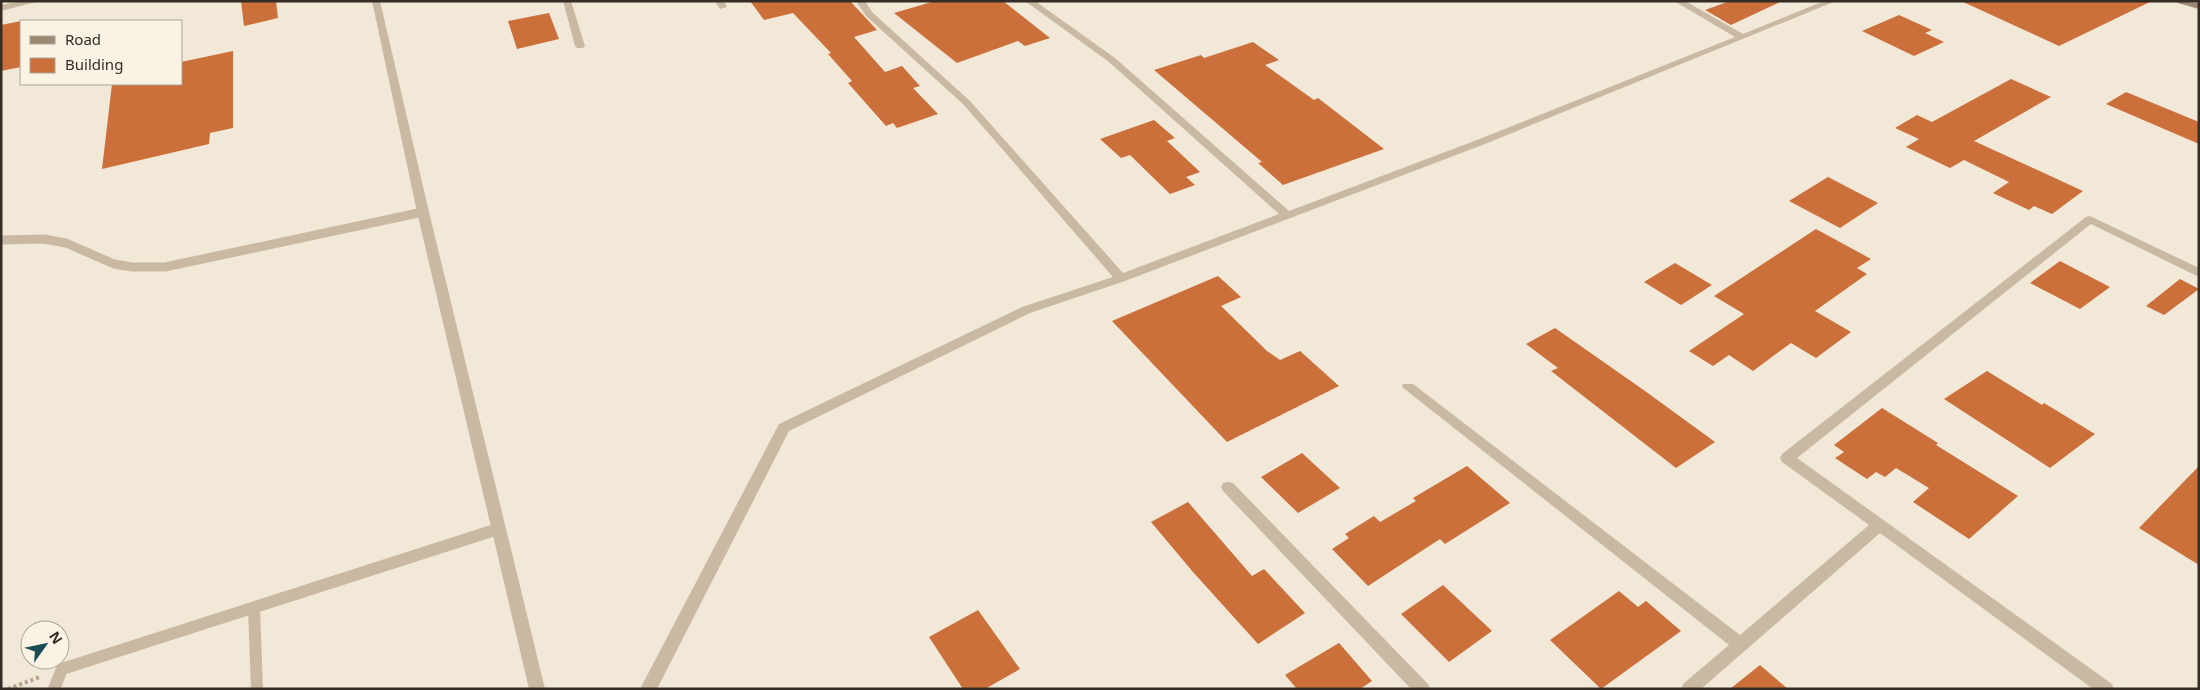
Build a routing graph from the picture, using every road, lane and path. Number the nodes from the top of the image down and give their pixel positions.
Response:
1 (36, 1) edge
2 (376, 1) edge
3 (567, 1) edge
4 (860, 1) edge
5 (1029, 1) edge
6 (1678, 1) edge
7 (1832, 1) edge
8 (2181, 1) edge
9 (2199, 6) edge
10 (1, 8) edge
11 (1742, 37) junction
12 (580, 46) dead end
13 (423, 212) junction
14 (1288, 216) junction
15 (1, 240) edge
16 (2199, 272) edge
17 (1121, 278) junction
18 (1408, 387) dead end
19 (1228, 486) dead end
20 (1880, 524) junction
21 (498, 530) junction
22 (254, 608) junction
23 (1740, 644) junction
24 (70, 666) edge
25 (59, 670) edge
26 (62, 670) edge
27 (8, 689) edge
28 (54, 689) edge
29 (257, 689) edge
30 (537, 689) edge
31 (648, 689) edge
32 (1422, 689) edge
33 (1689, 689) edge
34 (2106, 689) edge

1 - 10 street
2 - 13 street
3 - 12 street
4 - 17 street
5 - 14 street
6 - 11 street
7 - 11 street
8 - 9 street
11 - 14 street
13 - 15 lane
13 - 21 street
14 - 17 street
16 - 20 street
17 - 31 street
18 - 23 street
19 - 32 street
20 - 23 street
20 - 34 street
21 - 22 lane
21 - 30 street
22 - 24 lane
22 - 29 lane
23 - 33 street
25 - 27 path
26 - 28 lane

